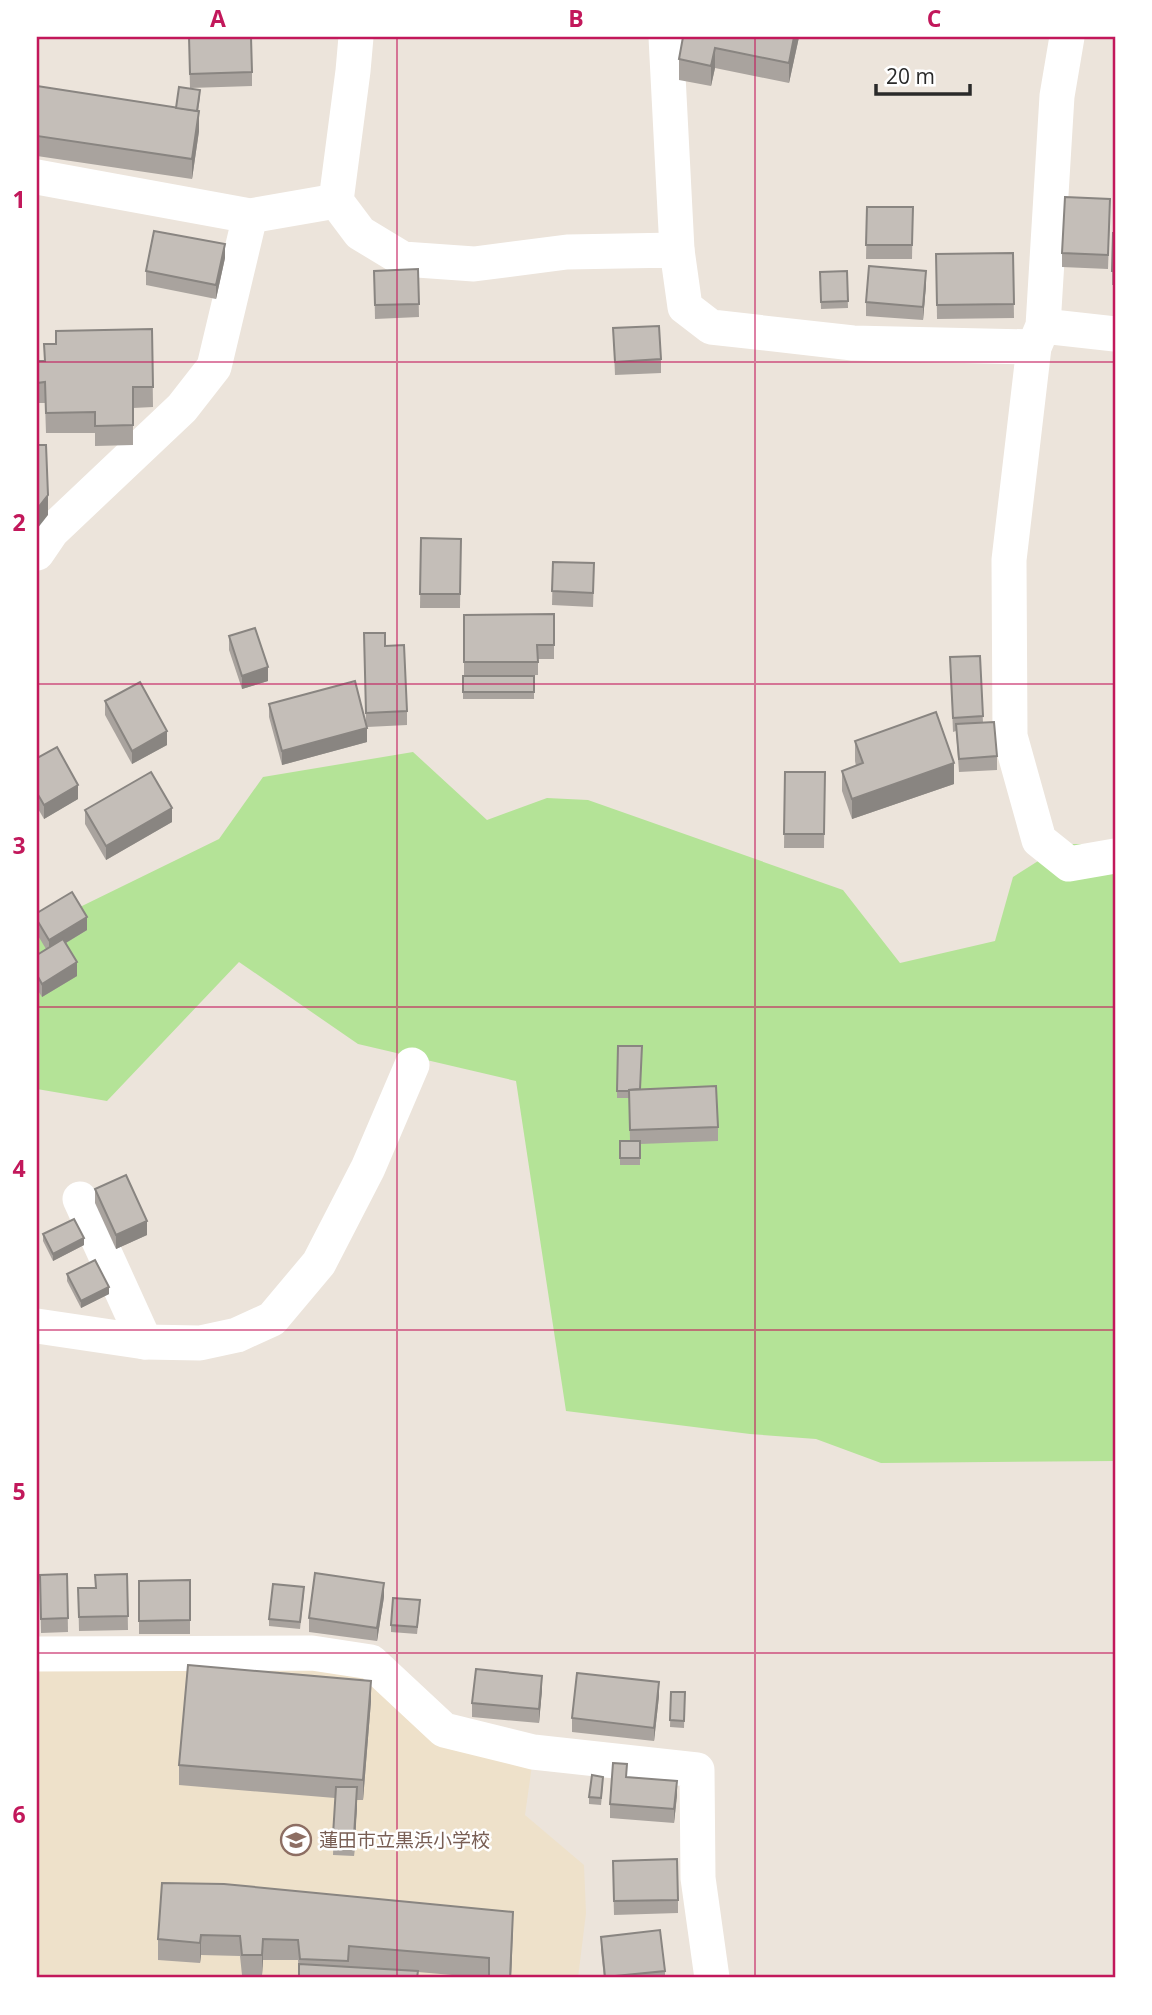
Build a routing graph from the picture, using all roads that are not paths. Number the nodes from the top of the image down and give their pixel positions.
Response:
1 (356, 37) edge
2 (666, 37) edge
3 (1067, 37) edge
4 (37, 177) edge
5 (336, 201) junction
6 (250, 216) junction
7 (677, 250) junction
8 (1115, 334) edge
9 (1038, 337) junction
10 (37, 553) edge
11 (1115, 856) edge
12 (412, 1065) dead end
13 (80, 1199) dead end
14 (37, 1326) edge
15 (145, 1342) junction
16 (37, 1654) edge
17 (712, 1978) edge

1 - 5 street
2 - 7 street
3 - 9 street
4 - 6 street
5 - 6 street
5 - 7 street
6 - 10 street
7 - 9 street
8 - 9 street
9 - 11 street
12 - 15 street
13 - 15 street
14 - 15 street
16 - 17 street

